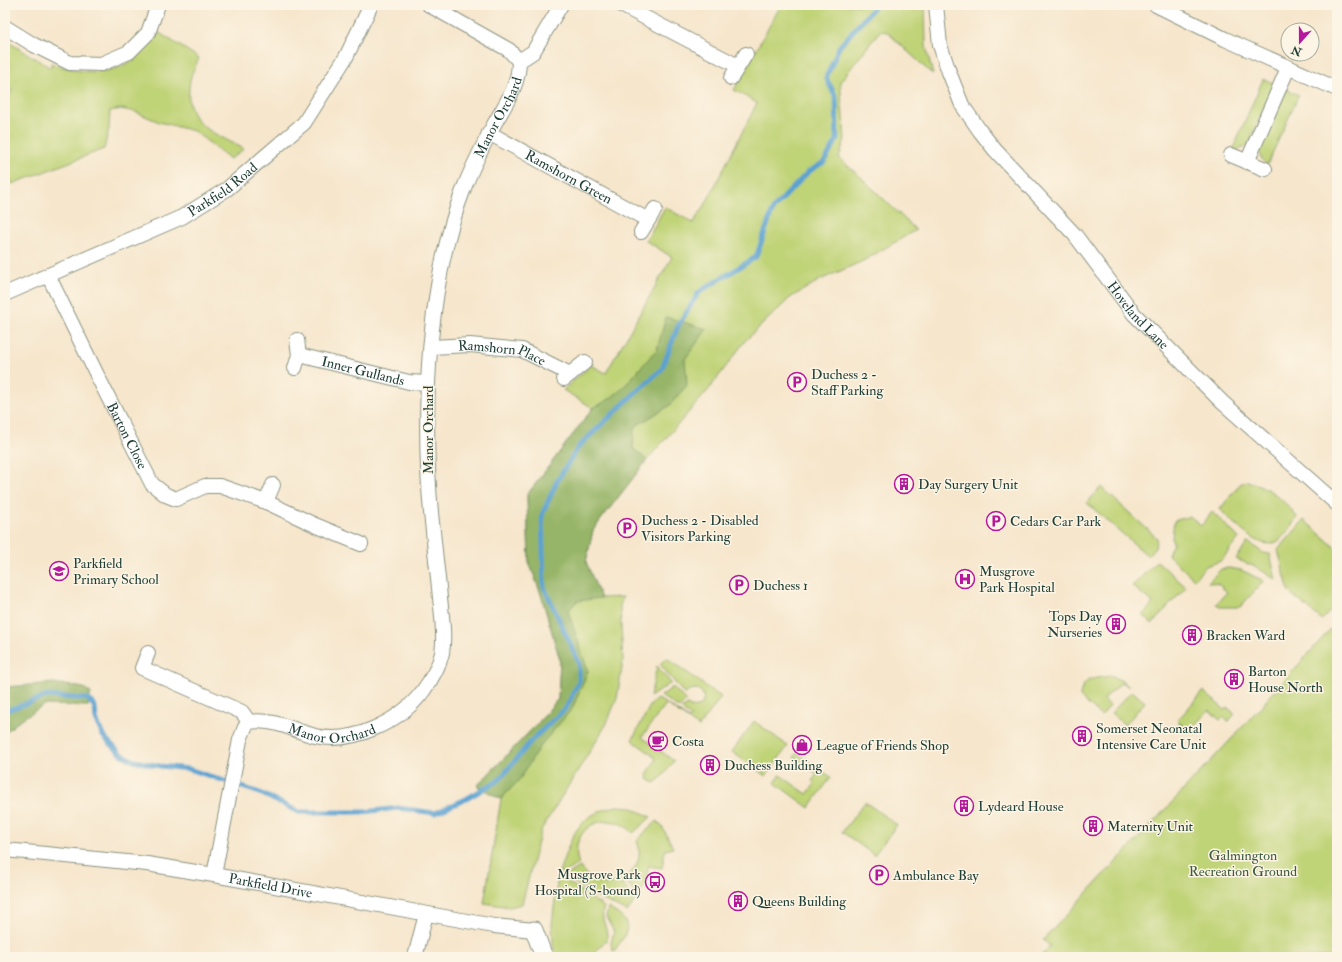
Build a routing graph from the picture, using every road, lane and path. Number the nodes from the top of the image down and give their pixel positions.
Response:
1 (158, 5) edge
2 (371, 5) edge
3 (429, 5) edge
4 (561, 5) edge
5 (622, 5) edge
6 (936, 5) edge
7 (1156, 5) edge
8 (5, 27) edge
9 (746, 54) dead end
10 (519, 61) junction
11 (1288, 68) junction
12 (1337, 89) edge
13 (489, 133) junction
14 (1231, 155) dead end
15 (1247, 162) junction
16 (1265, 169) dead end
17 (648, 220) dead end
18 (48, 275) junction
19 (5, 294) edge
20 (297, 340) dead end
21 (431, 347) junction
22 (585, 362) dead end
23 (428, 382) junction
24 (273, 485) dead end
25 (266, 502) junction
26 (1337, 504) edge
27 (361, 544) dead end
28 (148, 653) dead end
29 (249, 722) junction
30 (5, 850) edge
31 (214, 875) junction
32 (426, 914) junction
33 (534, 930) joint
34 (415, 957) edge
35 (544, 957) edge

1 - 8 street
2 - 18 street, Parkfield Road
3 - 10 street
4 - 10 street, Manor Orchard
5 - 9 street
6 - 26 street, Hoveland Lane
7 - 11 street
10 - 13 street, Manor Orchard
11 - 12 street
11 - 15 street
13 - 17 street, Ramshorn Green
13 - 21 street, Manor Orchard
14 - 15 street
15 - 16 street
18 - 19 street, Parkfield Road
18 - 25 street, Barton Close
20 - 23 street, Inner Gullands
21 - 22 street, Ramshorn Place
21 - 23 street, Manor Orchard
23 - 29 street, Manor Orchard
24 - 25 street
25 - 27 street, Barton Close
28 - 29 street
29 - 31 street
30 - 31 street, Parkfield Drive
31 - 32 street, Parkfield Drive
32 - 33 street, Parkfield Drive
32 - 34 street
33 - 35 street

